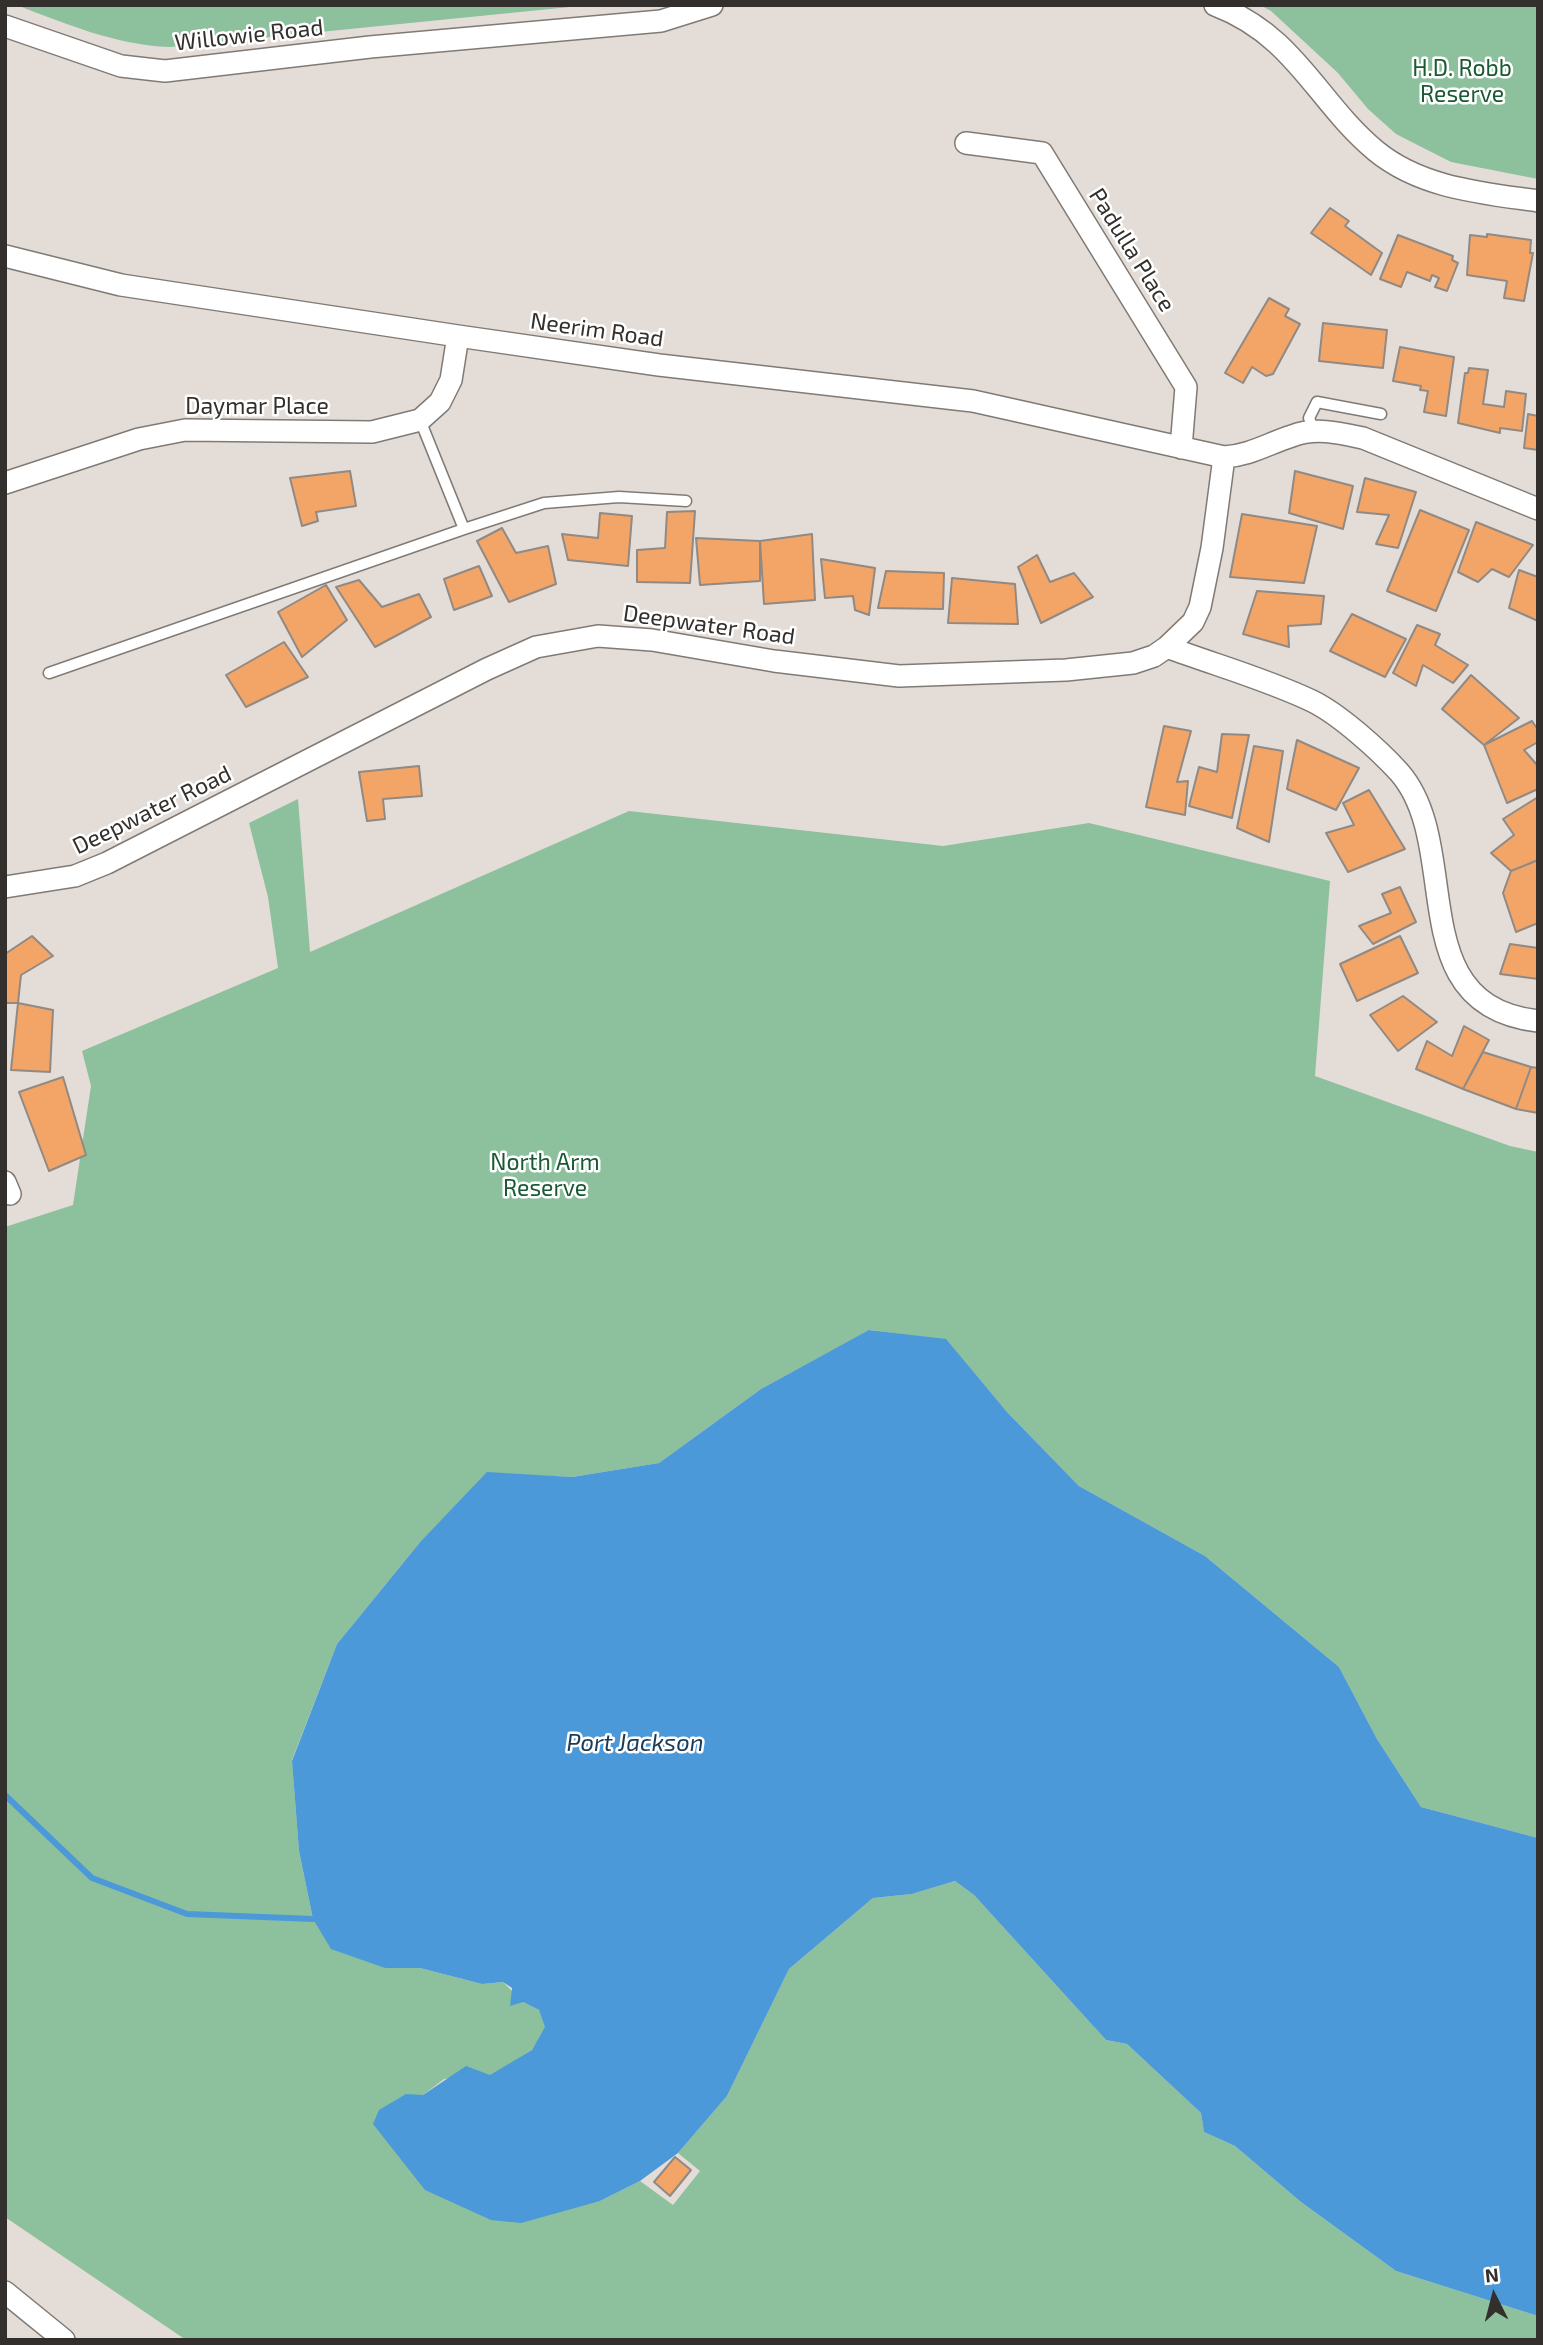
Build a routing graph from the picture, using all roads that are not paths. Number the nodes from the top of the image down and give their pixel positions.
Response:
1 (712, 5) edge
2 (1215, 5) edge
3 (5, 26) edge
4 (966, 143) dead end
5 (1538, 201) edge
6 (5, 256) edge
7 (458, 336) junction
8 (1381, 414) dead end
9 (420, 420) junction
10 (1314, 431) junction
11 (1181, 448) junction
12 (1224, 457) junction
13 (5, 483) edge
14 (686, 501) dead end
15 (1538, 509) edge
16 (464, 529) junction
17 (1167, 647) junction
18 (49, 673) dead end
19 (5, 887) edge
20 (1538, 1021) edge
21 (5, 2292) edge
22 (64, 2340) edge

1 - 3 street, Willowie Road
2 - 5 street
4 - 11 street, Padulla Place
6 - 7 street, Neerim Road
7 - 9 street
7 - 11 street, Neerim Road
8 - 10 lane
9 - 13 street, Daymar Place
9 - 16 lane
10 - 12 street
10 - 15 street
11 - 12 street, Neerim Road
12 - 17 street, Deepwater Road
14 - 16 lane
16 - 18 lane
17 - 19 street, Deepwater Road
17 - 20 street
21 - 22 street

